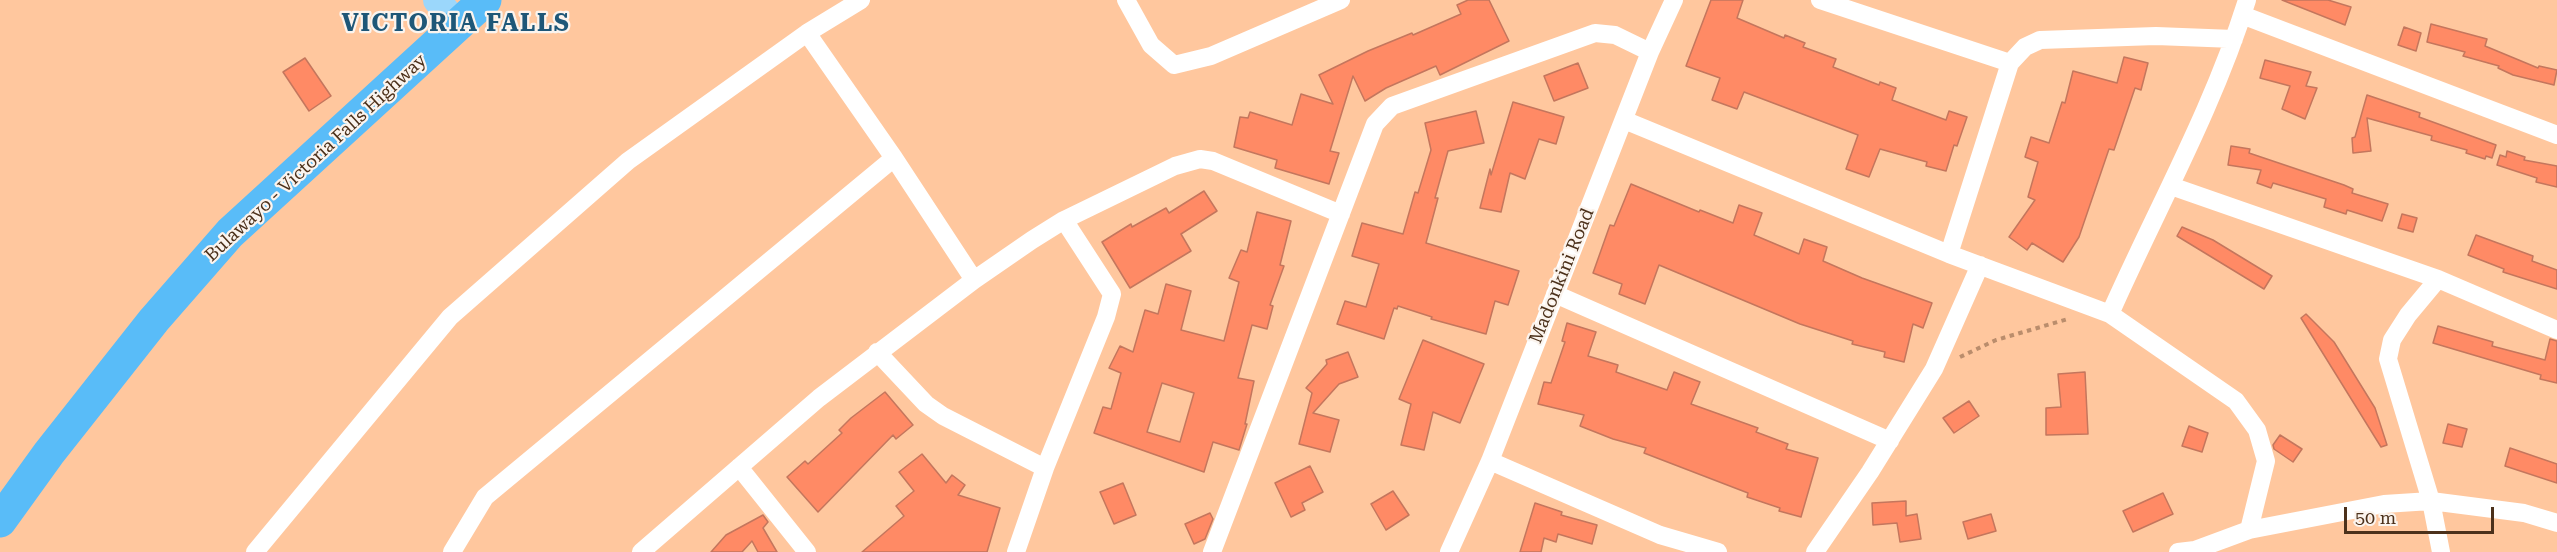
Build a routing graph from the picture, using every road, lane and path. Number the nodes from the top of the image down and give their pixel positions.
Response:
1 (484, 0) edge
2 (861, 0) edge
3 (1126, 0) edge
4 (1341, 0) edge
5 (1674, 0) edge
6 (1820, 0) edge
7 (2245, 8) edge
8 (446, 12) edge
9 (807, 33) junction
10 (2234, 39) junction
11 (1650, 52) junction
12 (2010, 63) junction
13 (1624, 120) junction
14 (2557, 135) edge
15 (894, 158) junction
16 (2171, 186) junction
17 (1341, 214) junction
18 (1064, 220) junction
19 (1949, 254) junction
20 (1980, 265) junction
21 (2438, 279) junction
22 (974, 280) junction
23 (1555, 294) junction
24 (2110, 314) junction
25 (2072, 317) dead end
26 (2557, 330) edge
27 (877, 352) junction
28 (1934, 369) junction
29 (1890, 441) junction
30 (1490, 461) junction
31 (739, 467) junction
32 (1045, 468) junction
33 (2431, 501) junction
34 (0, 521) edge
35 (2557, 523) edge
36 (2249, 530) junction
37 (1656, 544) edge
38 (2189, 551) edge
39 (255, 552) edge
40 (452, 552) edge
41 (641, 552) edge
42 (807, 552) edge
43 (1016, 552) edge
44 (1212, 552) edge
45 (1449, 552) edge
46 (1719, 552) edge
47 (1815, 552) edge
48 (2441, 552) edge

1 - 8 highway, Bulawayo - Victoria Falls Highway
2 - 9 street
3 - 4 street
5 - 11 street, Madonkini Road
6 - 12 street
7 - 10 street
7 - 14 street
8 - 34 highway, Bulawayo - Victoria Falls Highway
9 - 15 street
9 - 39 street
10 - 12 street
10 - 16 street
11 - 13 street, Madonkini Road
11 - 17 street
12 - 19 street
13 - 19 street
13 - 23 street, Madonkini Road
15 - 22 street
15 - 40 street
16 - 21 street
16 - 24 street
17 - 18 street
17 - 44 street
18 - 22 street
18 - 32 street
19 - 20 street
20 - 24 street
20 - 28 street
21 - 26 street
21 - 33 street
22 - 27 street
23 - 29 street
23 - 30 street, Madonkini Road
24 - 36 street
25 - 28 path
27 - 31 street
27 - 32 street
28 - 29 street
29 - 47 street
30 - 37 street
30 - 45 street, Madonkini Road
31 - 41 street
31 - 42 street
32 - 43 street
33 - 35 street
33 - 36 street
33 - 48 street
36 - 38 street
37 - 46 street

